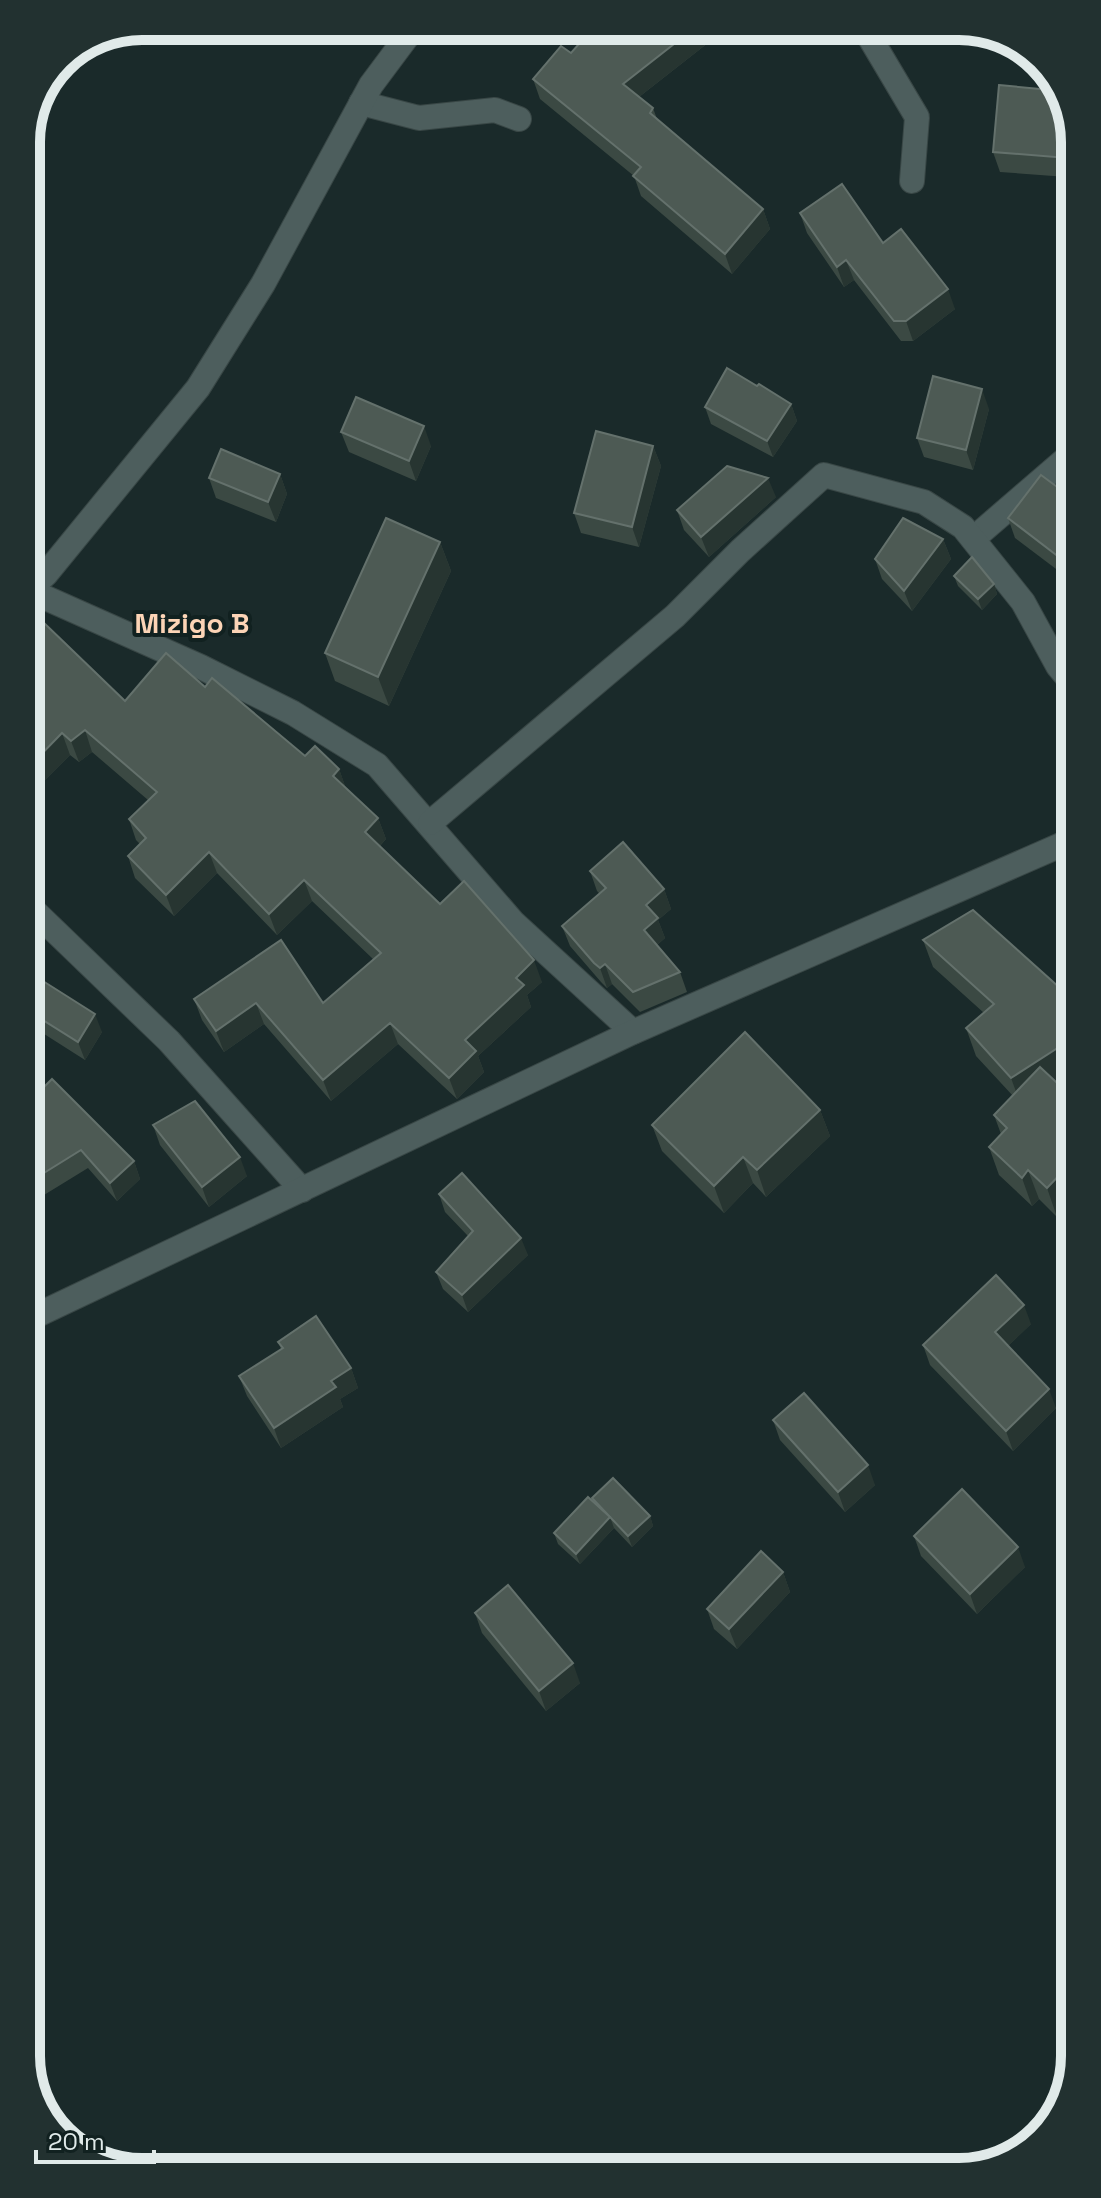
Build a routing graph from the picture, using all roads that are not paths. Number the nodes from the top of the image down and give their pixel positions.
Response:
1 (405, 40) edge
2 (871, 40) edge
3 (361, 103) junction
4 (519, 119) dead end
5 (912, 181) dead end
6 (1061, 463) edge
7 (973, 539) junction
8 (40, 579) edge
9 (40, 595) edge
10 (1061, 670) edge
11 (430, 823) junction
12 (1061, 845) edge
13 (40, 917) edge
14 (633, 1032) junction
15 (302, 1190) junction
16 (40, 1314) edge

1 - 3 street
2 - 5 street
3 - 4 street
3 - 8 street
6 - 7 street
7 - 10 street
7 - 11 street
9 - 11 street
11 - 14 street
12 - 14 street
13 - 15 street
14 - 15 street
15 - 16 street

